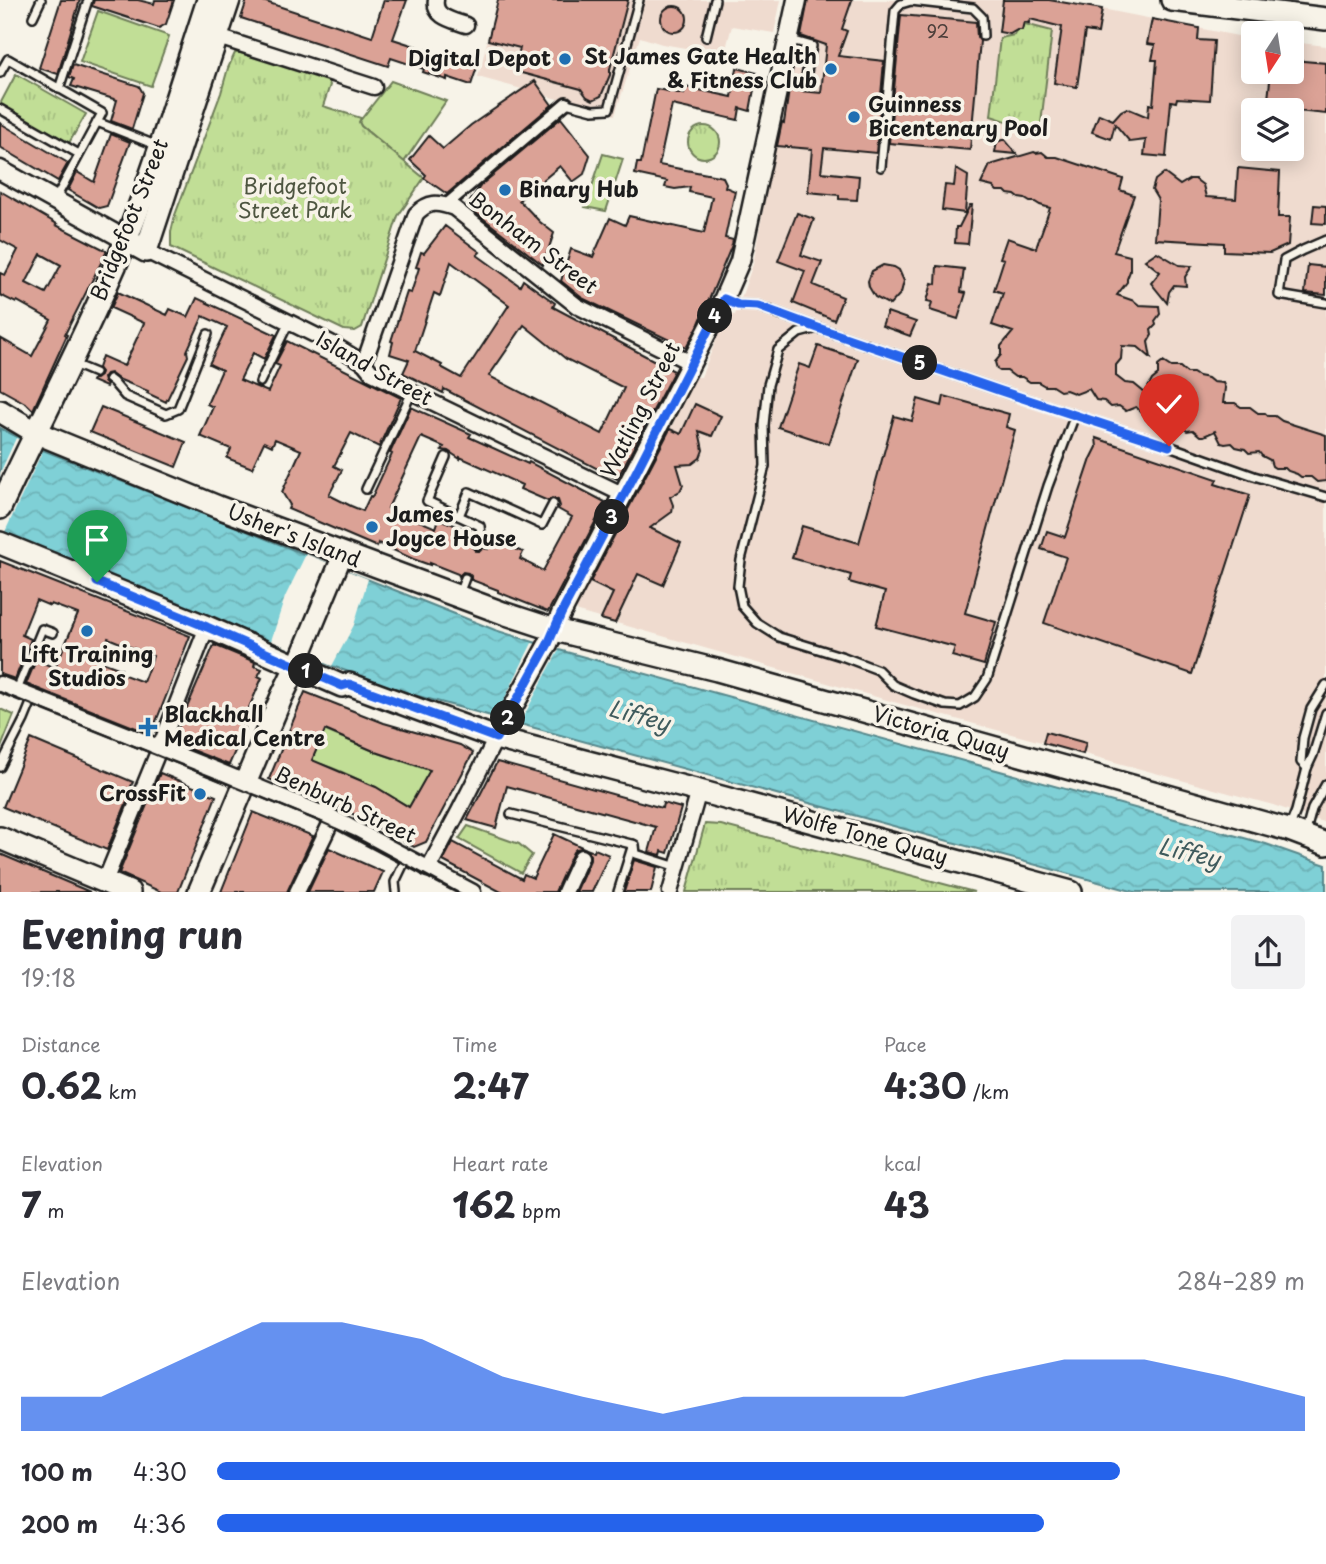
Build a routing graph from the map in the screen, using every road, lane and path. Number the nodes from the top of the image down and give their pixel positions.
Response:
1 (41, 0) edge
2 (88, 0) edge
3 (208, 0) edge
4 (229, 0) edge
5 (436, 0) edge
6 (639, 0) edge
7 (715, 0) edge
8 (797, 0) edge
9 (1172, 0) edge
10 (940, 2) edge
11 (33, 17) dead end
12 (1326, 19) edge
13 (466, 25) dead end
14 (983, 36) dead end
15 (218, 37) junction
16 (706, 37) dead end
17 (788, 39) junction
18 (0, 73) edge
19 (805, 82) dead end
20 (374, 88) dead end
21 (59, 89) junction
22 (566, 103) joint
23 (0, 109) edge
24 (97, 122) junction
25 (160, 147) junction
26 (79, 154) junction
27 (881, 167) dead end
28 (0, 170) edge
29 (54, 201) junction
30 (446, 205) junction
31 (126, 240) junction
32 (1326, 240) edge
33 (146, 251) junction
34 (724, 299) junction
35 (1326, 303) edge
36 (289, 322) junction
37 (818, 328) junction
38 (208, 334) dead end
39 (71, 362) junction
40 (364, 363) junction
41 (691, 363) junction
42 (95, 373) dead end
43 (109, 379) dead end
44 (260, 383) dead end
45 (412, 392) junction
46 (0, 411) edge
47 (1075, 415) junction
48 (34, 438) junction
49 (446, 457) dead end
50 (366, 489) dead end
51 (624, 495) junction
52 (1326, 497) edge
53 (553, 504) dead end
54 (0, 508) edge
55 (459, 516) junction
56 (0, 543) edge
57 (478, 545) dead end
58 (340, 560) junction
59 (207, 627) junction
60 (52, 633) dead end
61 (551, 637) junction
62 (299, 660) junction
63 (0, 684) edge
64 (1326, 685) edge
65 (17, 691) junction
66 (33, 698) junction
67 (1326, 713) edge
68 (500, 730) junction
69 (160, 747) junction
70 (0, 767) edge
71 (1307, 768) junction
72 (245, 781) junction
73 (1326, 784) edge
74 (699, 791) junction
75 (511, 814) dead end
76 (333, 818) junction
77 (1297, 833) junction
78 (0, 838) edge
79 (633, 844) junction
80 (1326, 844) edge
81 (407, 857) junction
82 (581, 857) dead end
83 (677, 867) junction
84 (428, 869) junction
85 (104, 881) junction
86 (129, 892) edge
87 (199, 892) edge
88 (297, 892) edge
89 (396, 892) edge
90 (473, 892) edge
91 (565, 892) edge
92 (618, 892) edge
93 (670, 892) edge
94 (1071, 892) edge

1 - 11 lane
2 - 21 lane
3 - 25 main road, Bridgefoot Street
4 - 15 main road, Bridgefoot Street
5 - 13 street
6 - 22 lane
7 - 16 lane
8 - 17 street, Watling Street
9 - 12 main road
10 - 14 lane
10 - 27 lane
15 - 20 street
15 - 33 main road, Bridgefoot Street
17 - 19 lane
17 - 34 street, Watling Street
18 - 21 lane
21 - 24 lane
22 - 30 street
23 - 26 lane
24 - 25 lane
24 - 26 lane
25 - 31 main road, Bridgefoot Street
26 - 29 lane
28 - 29 street
29 - 31 street
30 - 40 street, Bonham Street
30 - 41 street, Bonham Street
31 - 33 main road, Island Street
31 - 39 main road, Bridgefoot Street
32 - 35 lane
33 - 36 street, Island Street
34 - 37 lane
34 - 41 street, Watling Street
36 - 40 street, Island Street
36 - 44 lane
37 - 47 lane
37 - 47 lane
38 - 43 lane
39 - 42 lane
39 - 48 main road, Bridgefoot Street
40 - 45 street, Island Street
41 - 51 street, Watling Street
45 - 50 lane
45 - 51 street, Island Street
46 - 48 main road, Usher's Island
47 - 52 lane
48 - 54 main road, Bridgefoot Street
48 - 58 main road, Usher's Island
49 - 55 lane
51 - 61 street, Watling Street
53 - 55 lane
55 - 57 lane
56 - 59 main road, Wolfe Tone Quay
58 - 61 main road, Usher's Island
58 - 62 street
59 - 62 main road, Wolfe Tone Quay
59 - 69 street
60 - 65 lane
61 - 68 street, Watling Street
61 - 77 main road, Victoria Quay
62 - 68 main road, Wolfe Tone Quay
62 - 72 main road
63 - 65 street, Benburb Street
64 - 71 lane
65 - 66 street, Benburb Street
66 - 69 street, Benburb Street
66 - 70 lane
67 - 71 lane
68 - 74 main road, Wolfe Tone Quay
68 - 84 street
69 - 72 street, Benburb Street
69 - 85 street
71 - 77 lane
72 - 76 street, Benburb Street
72 - 87 main road
73 - 77 lane
74 - 83 street
74 - 94 main road, Wolfe Tone Quay
75 - 79 lane
76 - 81 street, Benburb Street
76 - 88 street
77 - 80 main road, Victoria Quay
78 - 85 main road
79 - 83 lane
79 - 92 lane
81 - 84 street, Benburb Street
81 - 89 lane
82 - 91 street
83 - 93 street
84 - 90 street, Benburb Street
85 - 86 main road

